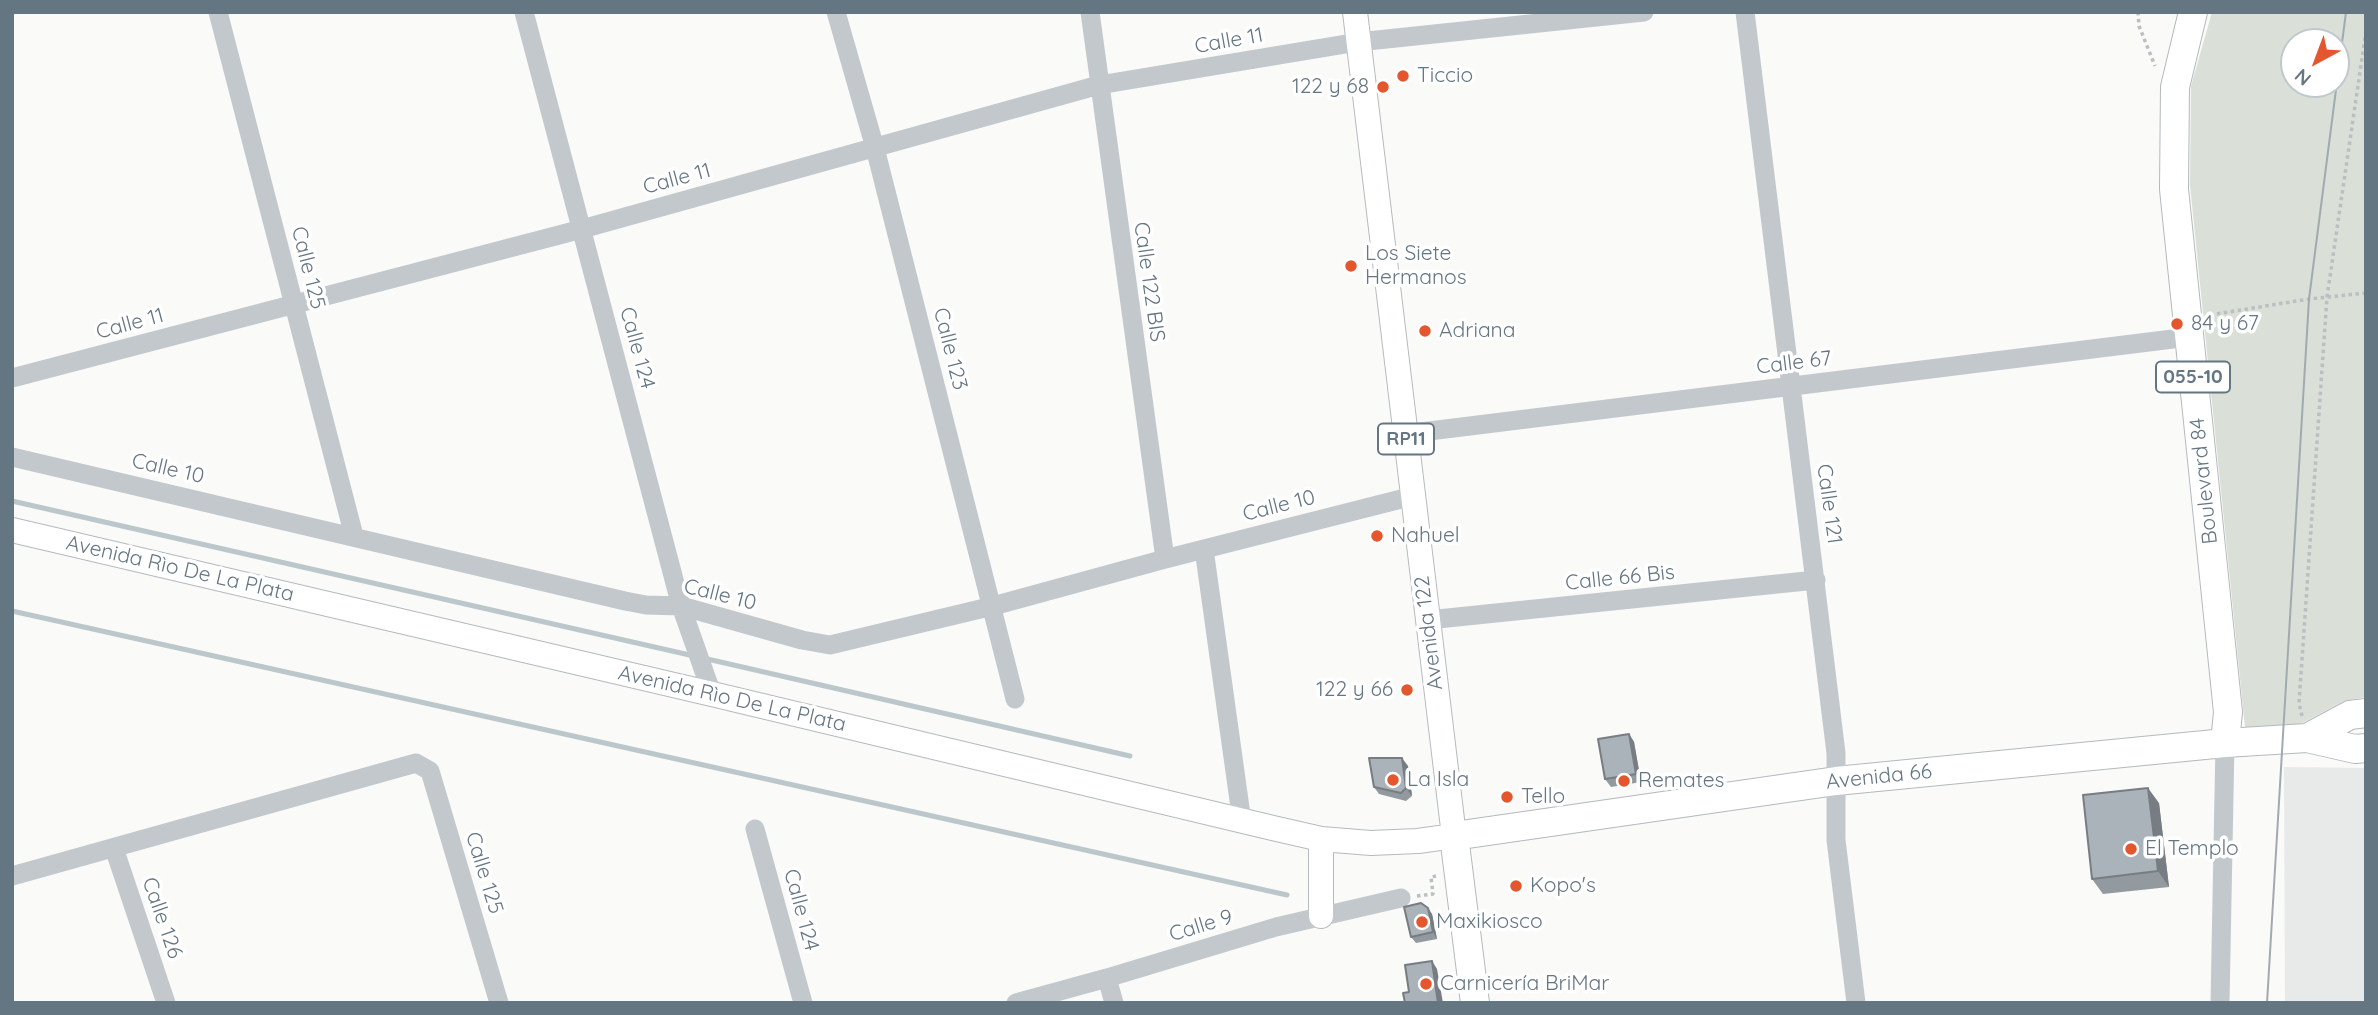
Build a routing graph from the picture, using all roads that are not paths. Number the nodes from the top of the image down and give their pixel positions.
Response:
1 (218, 12) edge
2 (524, 12) edge
3 (836, 12) edge
4 (1090, 12) edge
5 (1355, 12) edge
6 (1644, 12) edge
7 (1745, 12) edge
8 (2193, 12) edge
9 (1358, 42) junction
10 (1099, 85) junction
11 (875, 148) junction
12 (582, 229) junction
13 (293, 304) junction
14 (2188, 328) junction
15 (12, 378) edge
16 (1790, 387) junction
17 (1405, 434) junction
18 (12, 457) edge
19 (1413, 496) junction
20 (12, 530) edge
21 (354, 536) junction
22 (1203, 549) junction
23 (1165, 559) junction
24 (1816, 580) junction
25 (681, 606) junction
26 (993, 606) junction
27 (1428, 620) junction
28 (712, 694) junction
29 (1015, 699) dead end
30 (2366, 713) edge
31 (2307, 738) junction
32 (2225, 743) junction
33 (2366, 748) edge
34 (1836, 781) junction
35 (1242, 822) junction
36 (755, 829) dead end
37 (1454, 836) junction
38 (1321, 839) junction
39 (114, 848) junction
40 (12, 876) edge
41 (1401, 898) road end
42 (1321, 916) junction
43 (1107, 978) junction
44 (166, 1003) edge
45 (499, 1003) edge
46 (803, 1003) edge
47 (1016, 1003) edge
48 (1114, 1003) edge
49 (1475, 1003) edge
50 (1856, 1003) edge
51 (2220, 1003) edge

1 - 13 street, Calle 125
2 - 12 street, Calle 124
3 - 11 street, Calle 123
4 - 10 street, Calle 122 BIS
5 - 9 main road, Avenida 122 / RP11
6 - 9 street, Calle 11
7 - 16 street, Calle 121
8 - 14 highway, Boulevard 84 / 055-10
9 - 10 street, Calle 11
9 - 17 main road, Avenida 122 / RP11
10 - 11 street, Calle 11
10 - 23 street, Calle 122 BIS
11 - 12 street, Calle 11
11 - 26 street, Calle 123
12 - 13 street, Calle 11
12 - 25 street, Calle 124
13 - 15 street, Calle 11
13 - 21 street, Calle 125
14 - 16 street, Calle 67
14 - 32 highway, Boulevard 84 / 055-10
16 - 17 street, Calle 67
16 - 24 street, Calle 121
17 - 19 main road, Avenida 122 / RP11
18 - 21 street, Calle 10
19 - 22 street, Calle 10
19 - 27 main road, Avenida 122 / RP11
20 - 28 main road, Avenida Rìo De La Plata
21 - 25 street, Calle 10
22 - 23 street, Calle 10
22 - 35 street
23 - 26 street, Calle 10
24 - 27 street, Calle 66 Bis
24 - 34 street, Calle 121
25 - 26 street, Calle 10
25 - 28 street, Calle 124
26 - 29 street, Calle 123
27 - 37 main road, Avenida 122 / RP11
28 - 35 main road, Avenida Rìo De La Plata
30 - 31 highway, Avenida 66
31 - 32 highway, Avenida 66
31 - 33 highway, Avenida 66
32 - 34 highway, Avenida 66
32 - 51 street
34 - 37 highway, Avenida 66
34 - 50 street, Calle 121
35 - 38 main road, Avenida Rìo De La Plata
36 - 46 street, Calle 124
37 - 38 main road, Avenida Rìo De La Plata
37 - 49 highway, Avenida 122 / RP11
38 - 42 main road
39 - 40 street
39 - 44 street, Calle 126
39 - 45 street, Calle 125
41 - 42 street, Calle 9
42 - 43 street, Calle 9
43 - 47 street, Calle 9
43 - 48 street

